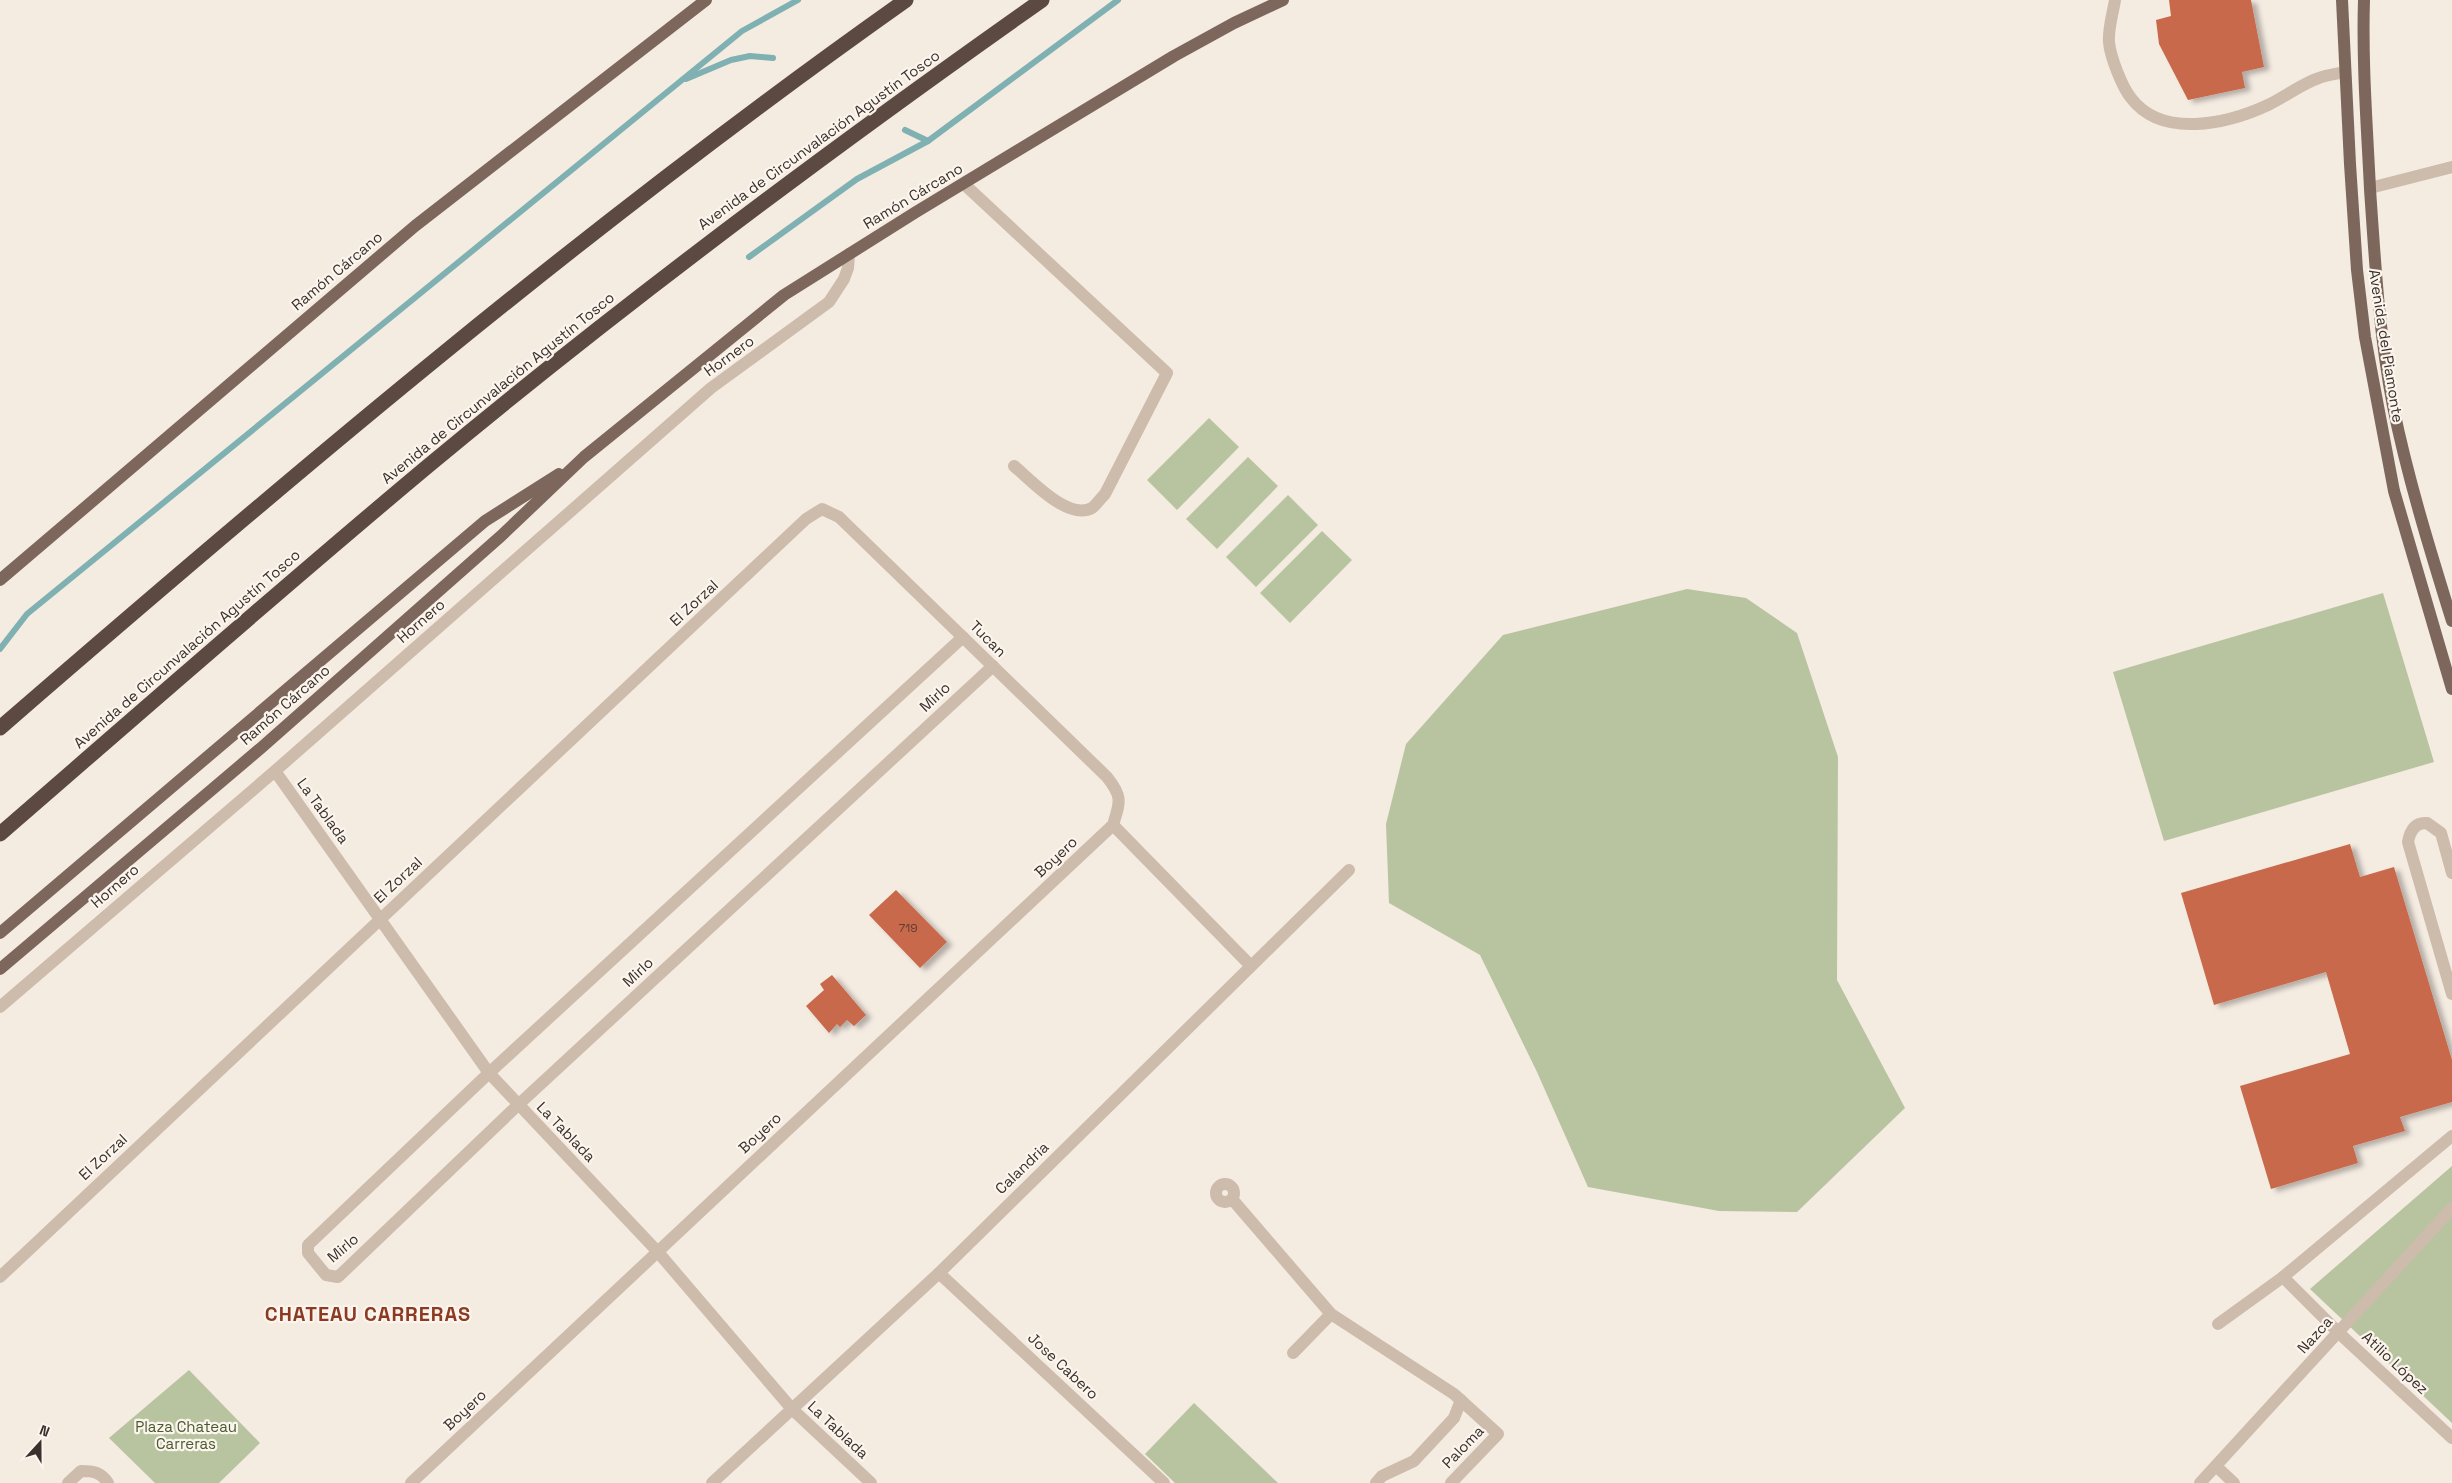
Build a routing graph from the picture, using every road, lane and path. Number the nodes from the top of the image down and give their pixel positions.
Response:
1 (706, 0) edge
2 (906, 0) edge
3 (1042, 0) edge
4 (1283, 0) edge
5 (2115, 0) edge
6 (2342, 0) edge
7 (2364, 0) edge
8 (2345, 72) junction
9 (2452, 167) edge
10 (964, 184) junction
11 (2370, 188) junction
12 (849, 254) junction
13 (584, 457) junction
14 (1014, 466) dead end
15 (822, 509) joint
16 (0, 580) edge
17 (2452, 621) edge
18 (963, 637) junction
19 (993, 666) junction
20 (2452, 689) edge
21 (0, 728) edge
22 (275, 771) junction
23 (1113, 826) junction
24 (0, 834) edge
25 (1349, 870) dead end
26 (2452, 873) edge
27 (380, 919) junction
28 (0, 933) edge
29 (1252, 966) junction
30 (0, 969) edge
31 (2452, 994) edge
32 (0, 1007) edge
33 (488, 1073) junction
34 (518, 1105) junction
35 (2452, 1136) edge
36 (1232, 1199) dead end
37 (2452, 1208) edge
38 (657, 1251) junction
39 (939, 1273) junction
40 (0, 1277) edge
41 (2283, 1277) junction
42 (1331, 1314) junction
43 (2218, 1324) dead end
44 (2339, 1333) junction
45 (1293, 1353) dead end
46 (1462, 1400) junction
47 (792, 1409) junction
48 (2452, 1438) edge
49 (2217, 1466) junction
50 (68, 1483) edge
51 (108, 1483) edge
52 (411, 1483) edge
53 (712, 1483) edge
54 (871, 1483) edge
55 (1164, 1483) edge
56 (1376, 1483) edge
57 (1451, 1483) edge
58 (2200, 1483) edge
59 (2234, 1483) edge

1 - 16 main road, Ramón Cárcano
2 - 21 highway
3 - 24 highway, Avenida de Circunvalación Agustín Tosco
4 - 10 main road, Ramón Cárcano
5 - 8 street
6 - 8 main road, Avenida del Piamonte
7 - 11 main road, Avenida del Piamonte
8 - 20 main road, Avenida del Piamonte
9 - 11 street
10 - 12 main road, Ramón Cárcano
10 - 14 street
11 - 17 main road, Avenida del Piamonte
12 - 13 main road, Ramón Cárcano
12 - 22 street, Hornero
13 - 28 main road, Ramón Cárcano
13 - 30 main road, Ramón Cárcano
15 - 18 street, Tucan
15 - 27 street, El Zorzal
18 - 19 street, Tucan
18 - 33 street, Mirlo
19 - 23 street, Tucan
19 - 34 street, Mirlo
22 - 27 street, La Tablada
22 - 32 street, Hornero
23 - 29 street
23 - 38 street, Boyero
25 - 29 street, Calandria
26 - 31 street
27 - 33 street, La Tablada
27 - 40 street, El Zorzal
29 - 39 street, Calandria
33 - 34 street, La Tablada
33 - 34 street, Mirlo
34 - 38 street, La Tablada
35 - 41 street
36 - 42 street
37 - 44 street, Nazca
38 - 47 street, La Tablada
38 - 52 street, Boyero
39 - 47 street, Calandria
39 - 55 street, Jose Cabero
41 - 43 street
41 - 44 street, Atilio López
42 - 45 street
42 - 46 street
44 - 48 street, Atilio López
44 - 49 street, Nazca
46 - 56 street
46 - 57 street, Paloma
47 - 53 street, Calandria
47 - 54 street, La Tablada
49 - 58 street, Nazca
49 - 59 street
50 - 51 street

